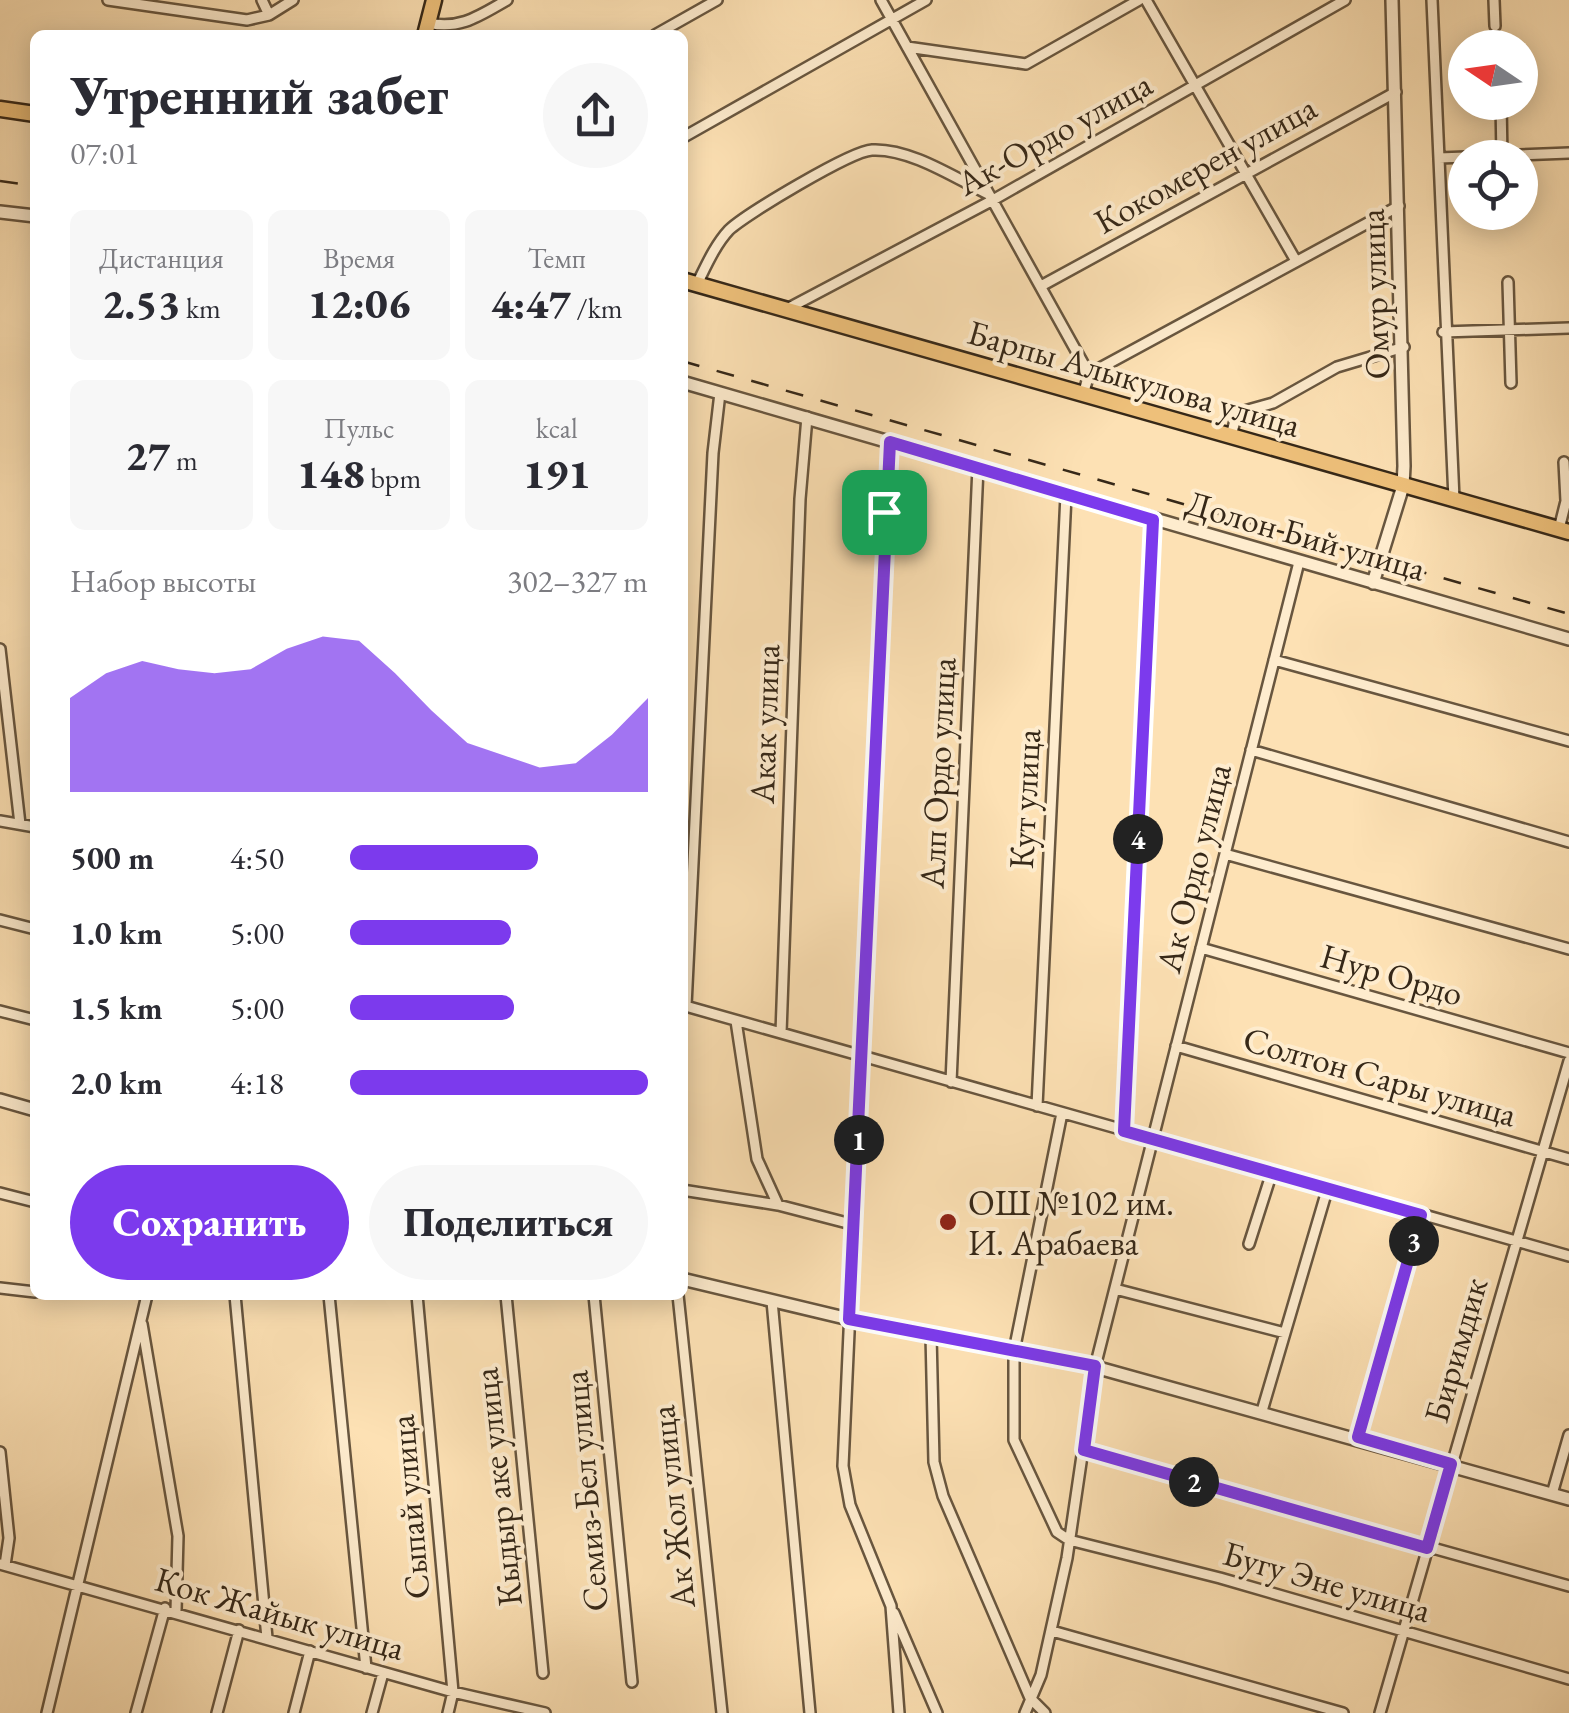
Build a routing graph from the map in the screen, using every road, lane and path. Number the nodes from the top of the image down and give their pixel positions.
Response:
1 (108, 0) edge
2 (262, 0) edge
3 (293, 0) edge
4 (434, 0) edge
5 (508, 0) edge
6 (717, 0) edge
7 (881, 0) edge
8 (926, 0) edge
9 (1143, 0) edge
10 (1345, 0) edge
11 (1392, 0) edge
12 (1432, 0) edge
13 (1494, 0) edge
14 (270, 15) junction
15 (892, 20) junction
16 (1496, 26) dead end
17 (426, 29) edge
18 (664, 30) edge
19 (907, 47) junction
20 (1195, 86) junction
21 (1396, 92) junction
22 (0, 110) edge
23 (30, 113) edge
24 (688, 135) edge
25 (1569, 153) edge
26 (1538, 154) edge
27 (1439, 158) junction
28 (1448, 158) edge
29 (1246, 172) junction
30 (991, 197) junction
31 (1398, 206) junction
32 (0, 212) edge
33 (30, 215) edge
34 (1296, 262) junction
35 (690, 282) edge
36 (1508, 282) dead end
37 (1041, 286) junction
38 (787, 310) junction
39 (1569, 328) edge
40 (1510, 330) junction
41 (1443, 332) junction
42 (1404, 347) junction
43 (1089, 374) junction
44 (1511, 382) dead end
45 (688, 384) edge
46 (720, 393) junction
47 (1083, 395) junction
48 (807, 417) junction
49 (1231, 436) junction
50 (890, 442) junction
51 (1564, 462) dead end
52 (978, 467) junction
53 (1403, 486) junction
54 (1066, 494) junction
55 (1454, 500) junction
56 (1153, 520) junction
57 (1564, 531) edge
58 (1299, 562) junction
59 (1373, 583) junction
60 (1569, 640) edge
61 (0, 649) edge
62 (1274, 660) junction
63 (1569, 741) edge
64 (1251, 750) junction
65 (0, 821) edge
66 (20, 824) junction
67 (30, 826) edge
68 (1569, 842) edge
69 (1225, 854) junction
70 (0, 920) edge
71 (30, 928) edge
72 (688, 938) edge
73 (1201, 948) junction
74 (1569, 950) edge
75 (688, 1007) edge
76 (0, 1011) edge
77 (30, 1019) edge
78 (736, 1021) junction
79 (780, 1034) junction
80 (1176, 1046) junction
81 (1569, 1054) edge
82 (862, 1056) junction
83 (1569, 1061) edge
84 (951, 1082) junction
85 (0, 1100) edge
86 (1036, 1106) junction
87 (30, 1109) edge
88 (1062, 1113) junction
89 (1124, 1131) junction
90 (1152, 1138) junction
91 (1542, 1152) junction
92 (1569, 1159) edge
93 (1272, 1172) junction
94 (1328, 1188) junction
95 (688, 1191) edge
96 (0, 1193) edge
97 (30, 1201) edge
98 (778, 1205) junction
99 (1421, 1215) junction
100 (855, 1225) junction
101 (1516, 1240) junction
102 (1250, 1244) dead end
103 (1569, 1256) edge
104 (688, 1280) edge
105 (0, 1288) edge
106 (1115, 1288) junction
107 (30, 1291) edge
108 (146, 1300) edge
109 (235, 1300) edge
110 (329, 1300) edge
111 (416, 1300) edge
112 (506, 1300) edge
113 (594, 1300) edge
114 (679, 1300) edge
115 (772, 1301) junction
116 (849, 1319) junction
117 (142, 1322) junction
118 (1285, 1333) junction
119 (931, 1335) junction
120 (1014, 1351) junction
121 (1095, 1366) junction
122 (1262, 1411) junction
123 (1569, 1435) edge
124 (1358, 1437) junction
125 (1084, 1450) junction
126 (0, 1452) edge
127 (1451, 1464) junction
128 (1552, 1494) junction
129 (1569, 1499) edge
130 (1069, 1540) junction
131 (1427, 1548) junction
132 (2, 1564) edge
133 (78, 1584) junction
134 (1569, 1586) edge
135 (891, 1606) junction
136 (165, 1608) junction
137 (176, 1611) junction
138 (239, 1630) junction
139 (1052, 1630) junction
140 (1403, 1632) junction
141 (267, 1638) junction
142 (310, 1651) junction
143 (366, 1668) junction
144 (383, 1672) junction
145 (543, 1673) dead end
146 (1569, 1679) edge
147 (632, 1682) dead end
148 (454, 1692) junction
149 (1030, 1698) junction
150 (47, 1713) edge
151 (136, 1713) edge
152 (217, 1713) edge
153 (294, 1713) edge
154 (372, 1713) edge
155 (448, 1713) edge
156 (545, 1713) edge
157 (722, 1713) edge
158 (810, 1713) edge
159 (899, 1713) edge
160 (937, 1713) edge
161 (1025, 1713) edge
162 (1045, 1713) edge
163 (1343, 1713) edge
164 (1380, 1713) edge

1 - 14 street
2 - 14 street
3 - 14 street
4 - 17 main road
5 - 17 street
6 - 18 street
7 - 15 street
8 - 15 street
9 - 19 street
9 - 20 street
10 - 20 street, Ак-Ордо улица
11 - 21 street, Омур улица
12 - 27 street, Омур улица
13 - 16 street
15 - 19 street
15 - 24 street
19 - 30 street
20 - 29 street
20 - 30 street, Ак-Ордо улица
21 - 29 street, Кокомерен улица
21 - 31 street, Омур улица
22 - 23 main road
25 - 26 street
27 - 28 street
27 - 41 street, Омур улица
29 - 34 street
29 - 37 street, Кокомерен улица
30 - 35 street
30 - 37 street
30 - 38 street, Ак-Ордо улица
31 - 34 street
31 - 42 street, Омур улица
32 - 33 street
34 - 43 street
35 - 38 main road, Барпы Алыкулова улица
36 - 40 street
37 - 43 street
38 - 47 main road, Барпы Алыкулова улица
39 - 40 street
40 - 41 street
40 - 44 street
41 - 55 street, Омур улица
42 - 49 street
42 - 53 street, Омур улица
43 - 47 street
45 - 46 street, Долон Бий улица
46 - 48 street, Долон Бий улица
46 - 72 street
47 - 49 main road, Барпы Алыкулова улица
48 - 50 street, Долон Бий улица
48 - 79 street, Акак улица
49 - 53 main road, Барпы Алыкулова улица
50 - 52 street, Долон Бий улица
50 - 82 street
51 - 57 street
52 - 54 street, Долон Бий улица
52 - 84 street, Алп Ордо улица
53 - 55 main road, Барпы Алыкулова улица
53 - 59 street, Омур улица
54 - 56 street, Долон Бий улица
54 - 86 street, Кут улица
55 - 57 main road, Барпы Алыкулова улица
56 - 58 street, Долон Бий улица
56 - 89 street
58 - 59 street, Долон Бий улица
58 - 62 street, Ак Ордо улица
59 - 60 street, Долон Бий улица
61 - 66 street
62 - 63 street
62 - 64 street, Ак Ордо улица
64 - 68 street
64 - 69 street, Ак Ордо улица
65 - 66 street
66 - 67 street
69 - 73 street, Ак Ордо улица
69 - 74 street
70 - 71 street
73 - 80 street, Ак Ордо улица
73 - 81 street, Нур Ордо
75 - 78 street
76 - 77 street
78 - 79 street
78 - 98 street
79 - 82 street
80 - 90 street, Ак Ордо улица
80 - 91 street, Солтон Сары улица
82 - 84 street
82 - 100 street
83 - 91 street, Биримдик
84 - 86 street
85 - 87 street
86 - 88 street
88 - 89 street
88 - 120 street
89 - 90 street
90 - 93 street
90 - 106 street, Ак Ордо улица
91 - 92 street, Солтон Сары улица
91 - 101 street, Биримдик
93 - 94 street
93 - 102 street
94 - 99 street
94 - 118 street
95 - 98 street
96 - 97 street
98 - 100 street
99 - 101 street
99 - 124 street
100 - 116 street
101 - 103 street
101 - 127 street, Биримдик
104 - 115 street
105 - 107 street
106 - 118 street
106 - 121 street, Ак Ордо улица
108 - 117 street
109 - 141 street
110 - 143 street
111 - 148 street, Сыпай улица
112 - 145 street, Кыдыр аке улица
113 - 147 street, Семиз-Бел улица
114 - 157 street, Ак Жол улица
115 - 116 street
115 - 158 street
116 - 119 street
116 - 135 street
117 - 133 street
117 - 137 street
118 - 122 street
119 - 120 street
119 - 149 street
120 - 121 street
120 - 130 street
121 - 122 street
121 - 125 street, Ак Ордо улица
122 - 124 street
123 - 128 street
124 - 127 street
125 - 130 street, Ак Ордо улица
125 - 131 street
126 - 132 street
127 - 128 street
127 - 131 street, Биримдик
128 - 129 street
130 - 139 street, Ак Ордо улица
130 - 140 street, Бугу Эне улица
131 - 134 street
131 - 140 street, Биримдик
132 - 133 street, Кок Жайык улица
133 - 136 street, Кок Жайык улица
133 - 150 street
135 - 159 street
135 - 160 street
136 - 137 street, Кок Жайык улица
136 - 151 street
137 - 138 street, Кок Жайык улица
138 - 141 street, Кок Жайык улица
138 - 152 street
139 - 149 street, Ак Ордо улица
139 - 163 street
140 - 146 street, Бугу Эне улица
140 - 164 street, Биримдик
141 - 142 street, Кок Жайык улица
142 - 143 street, Кок Жайык улица
142 - 153 street
143 - 144 street, Кок Жайык улица
144 - 148 street, Кок Жайык улица
144 - 154 street
148 - 155 street, Сыпай улица
148 - 156 street, Кок Жайык улица
149 - 161 street, Ак Ордо улица
149 - 162 street

